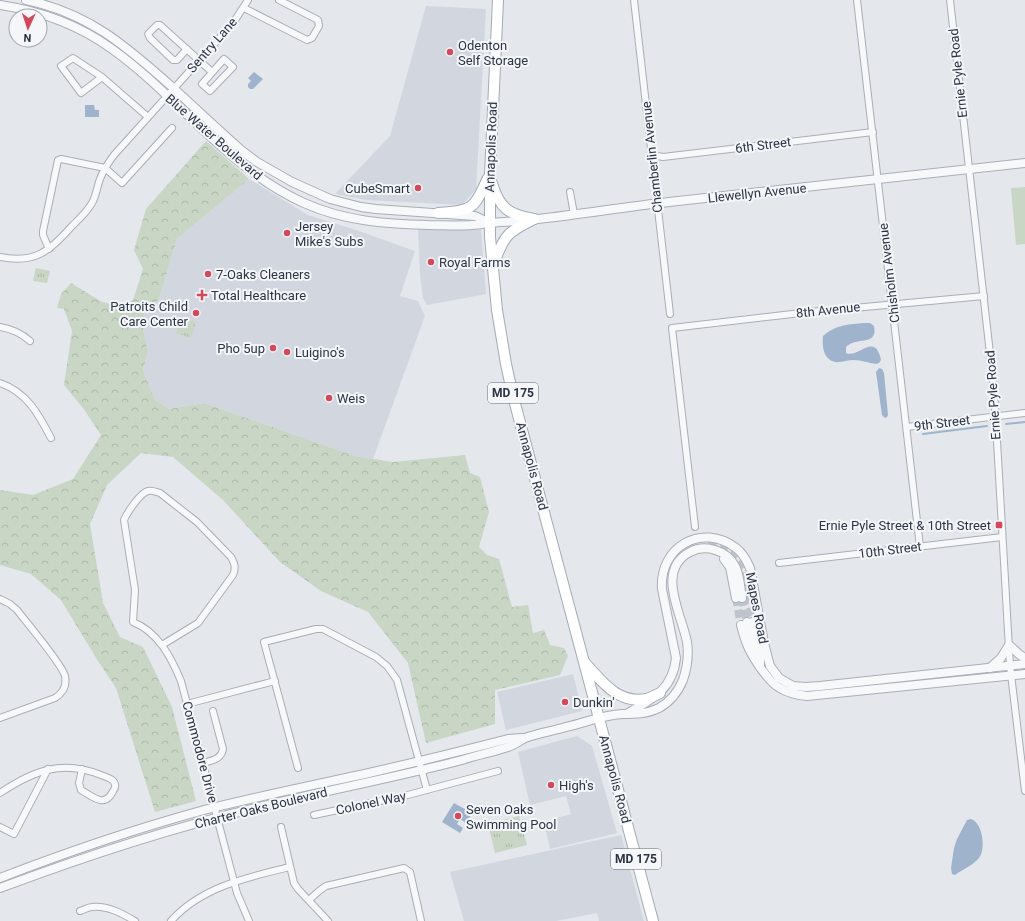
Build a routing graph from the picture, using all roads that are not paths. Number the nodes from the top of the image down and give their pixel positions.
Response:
1 (26, 0) edge
2 (248, 0) edge
3 (279, 0) edge
4 (498, 0) edge
5 (634, 0) edge
6 (857, 0) edge
7 (950, 0) edge
8 (51, 3) edge
9 (0, 5) edge
10 (244, 8) junction
11 (187, 49) junction
12 (199, 60) junction
13 (212, 72) junction
14 (102, 77) junction
15 (174, 89) junction
16 (167, 96) junction
17 (148, 117) junction
18 (172, 128) dead end
19 (873, 132) junction
20 (652, 155) junction
21 (1025, 163) edge
22 (105, 168) junction
23 (969, 170) junction
24 (490, 175) junction
25 (878, 180) junction
26 (570, 192) dead end
27 (657, 203) junction
28 (438, 213) junction
29 (574, 214) junction
30 (534, 220) junction
31 (490, 223) junction
32 (49, 249) junction
33 (0, 256) edge
34 (493, 265) junction
35 (984, 296) junction
36 (893, 304) junction
37 (670, 314) dead end
38 (0, 327) edge
39 (30, 341) dead end
40 (0, 383) edge
41 (1025, 413) edge
42 (996, 417) junction
43 (907, 428) junction
44 (51, 438) dead end
45 (695, 527) dead end
46 (1002, 537) junction
47 (920, 547) junction
48 (779, 563) dead end
49 (739, 598) tunnel mouth
50 (0, 599) edge
51 (162, 645) junction
52 (1009, 645) junction
53 (1025, 658) edge
54 (584, 661) junction
55 (1025, 664) edge
56 (1010, 666) junction
57 (760, 667) junction
58 (990, 668) junction
59 (1025, 674) edge
60 (1011, 676) junction
61 (275, 681) junction
62 (660, 693) junction
63 (187, 704) junction
64 (212, 711) dead end
65 (626, 715) junction
66 (0, 718) edge
67 (599, 719) junction
68 (525, 738) junction
69 (418, 761) junction
70 (203, 763) junction
71 (298, 768) dead end
72 (48, 769) junction
73 (82, 769) junction
74 (421, 771) junction
75 (498, 771) dead end
76 (426, 790) junction
77 (1025, 791) edge
78 (0, 792) edge
79 (215, 807) junction
80 (314, 815) dead end
81 (217, 817) junction
82 (0, 827) edge
83 (281, 827) dead end
84 (290, 867) junction
85 (0, 878) edge
86 (234, 882) junction
87 (0, 888) edge
88 (309, 900) junction
89 (80, 911) dead end
90 (135, 921) edge
91 (171, 921) edge
92 (248, 921) edge
93 (328, 921) edge
94 (421, 921) edge
95 (653, 921) edge

1 - 8 street, Blue Water Boulevard
2 - 10 street, Sentry Lane
3 - 10 street
4 - 24 main road, Annapolis Road / MD 175
5 - 20 street, Chamberlin Avenue
6 - 19 street, Chisholm Avenue
7 - 23 street, Ernie Pyle Road
8 - 15 street, Blue Water Boulevard
9 - 16 street, Blue Water Boulevard
10 - 12 street, Sentry Lane
11 - 11 street
11 - 12 street
12 - 13 street
12 - 15 street, Sentry Lane
13 - 13 street
14 - 14 street
14 - 17 street
15 - 16 street, Sentry Lane
15 - 28 street, Blue Water Boulevard
16 - 17 street, Sentry Lane
16 - 31 street, Blue Water Boulevard
17 - 22 street, Sentry Lane
18 - 22 street
19 - 20 street, 6th Street
19 - 25 street, Chisholm Avenue
20 - 27 street, Chamberlin Avenue
21 - 23 street, Llewellyn Avenue
22 - 32 street, Sentry Lane
22 - 32 street
23 - 25 street, Llewellyn Avenue
23 - 35 street, Ernie Pyle Road
24 - 28 main road
24 - 30 main road
24 - 31 main road, Annapolis Road / MD 175
25 - 27 street, Llewellyn Avenue
25 - 36 street, Chisholm Avenue
26 - 29 street
27 - 29 street, Llewellyn Avenue
27 - 37 street, Chamberlin Avenue
28 - 31 street, Blue Water Boulevard
29 - 30 street, Llewellyn Avenue
30 - 31 street, Llewellyn Avenue
30 - 34 main road
31 - 34 main road, Annapolis Road / MD 175
32 - 33 street, Sentry Lane
34 - 54 main road, Annapolis Road / MD 175
35 - 36 street, 8th Avenue
35 - 42 street, Ernie Pyle Road
36 - 43 street, Chisholm Avenue
36 - 45 street, 8th Avenue
38 - 39 street
40 - 44 street
41 - 42 street, 9th Street
42 - 43 street, 9th Street
42 - 46 street, Ernie Pyle Road
43 - 47 street, Chisholm Avenue
46 - 47 street, 10th Street
46 - 52 street, Ernie Pyle Road
47 - 48 street, 10th Street
49 - 65 street, Mapes Road
50 - 66 street
51 - 51 street, Commodore Drive
51 - 63 street, Commodore Drive
52 - 53 street
52 - 56 street, Ernie Pyle Road
52 - 58 street
54 - 62 main road
54 - 67 main road, Annapolis Road / MD 175
55 - 56 street, Mapes Road
56 - 58 street, Mapes Road
56 - 60 street, Ernie Pyle Road
57 - 57 street, Mapes Road
57 - 60 street, Mapes Road
58 - 62 street, Mapes Road
59 - 60 street, Mapes Road
60 - 77 street, Ernie Pyle Road
61 - 63 street
61 - 69 street
61 - 71 street
62 - 65 street, Mapes Road
63 - 70 street, Commodore Drive
64 - 70 street
65 - 67 street, Mapes Road
67 - 68 street, Charter Oaks Boulevard
67 - 95 main road, Annapolis Road / MD 175
68 - 69 street, Charter Oaks Boulevard
68 - 74 street, Charter Oaks Boulevard
69 - 74 street
69 - 79 street, Charter Oaks Boulevard
70 - 79 street, Commodore Drive
72 - 73 street
72 - 78 street
72 - 82 street
73 - 73 street
74 - 76 street
74 - 81 street, Charter Oaks Boulevard
75 - 76 street, Colonel Way
76 - 80 street, Colonel Way
79 - 81 street, Commodore Drive
79 - 85 street, Charter Oaks Boulevard
81 - 86 street, Commodore Drive
81 - 87 street, Charter Oaks Boulevard
83 - 84 street
84 - 86 street
84 - 88 street
86 - 91 street
86 - 92 street, Commodore Drive
88 - 93 street
88 - 94 street
89 - 90 street

